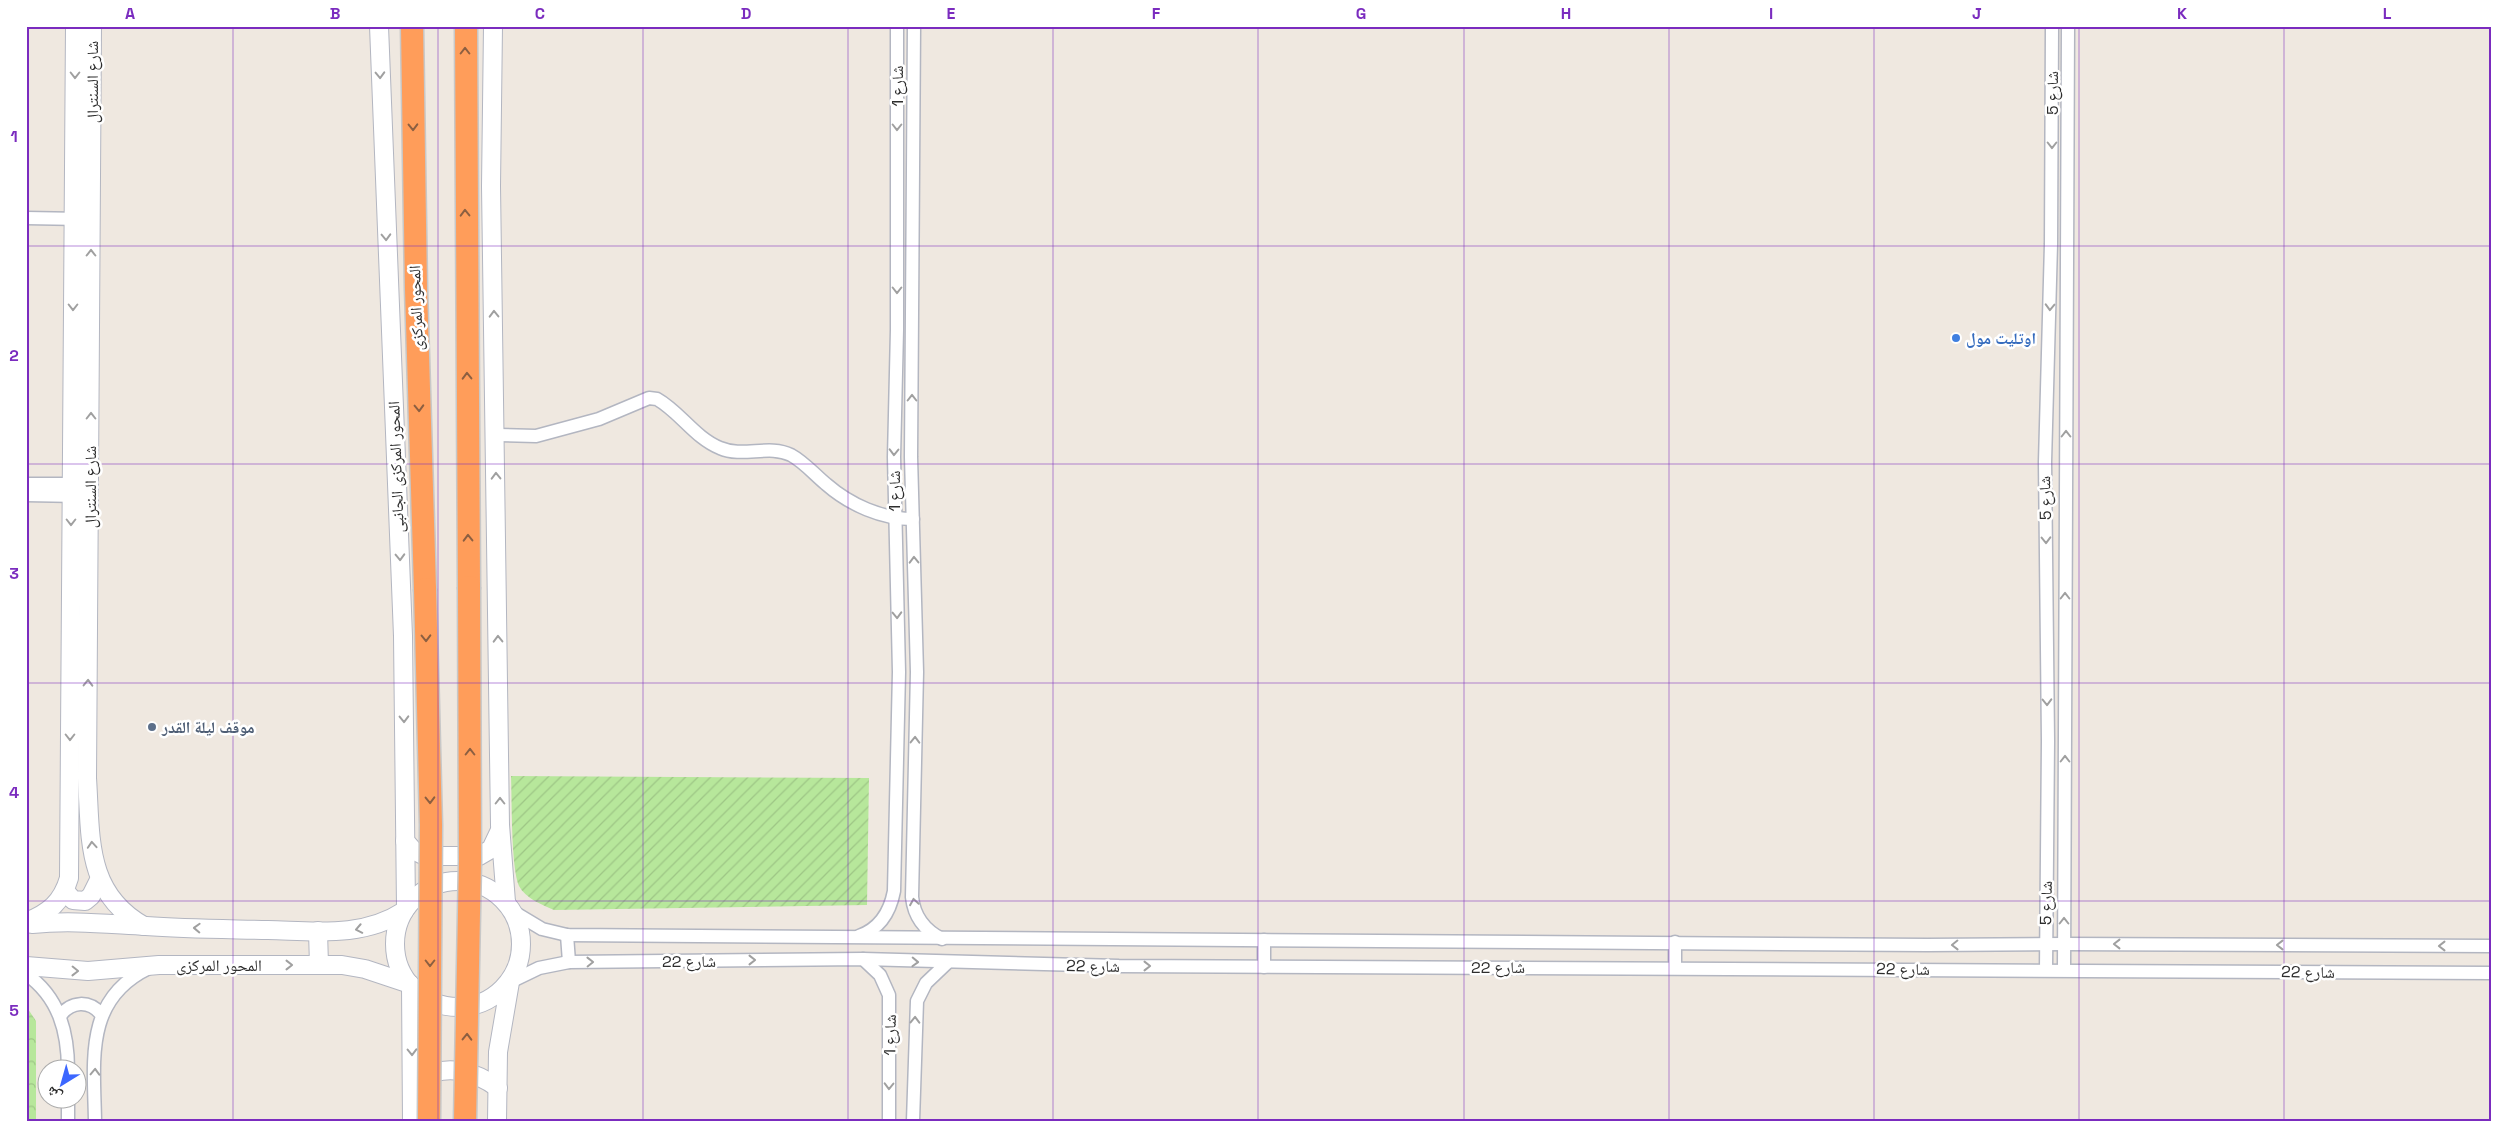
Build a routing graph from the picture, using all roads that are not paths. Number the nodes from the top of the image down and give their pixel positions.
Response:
1 (75, 26) edge
2 (92, 26) edge
3 (379, 26) edge
4 (412, 26) edge
5 (466, 26) edge
6 (493, 26) edge
7 (897, 26) edge
8 (914, 26) edge
9 (2052, 26) edge
10 (2068, 26) edge
11 (26, 218) edge
12 (74, 218) junction
13 (92, 219) junction
14 (496, 435) junction
15 (26, 484) edge
16 (71, 490) junction
17 (90, 490) junction
18 (26, 495) edge
19 (894, 519) junction
20 (913, 519) junction
21 (500, 830) junction
22 (405, 841) junction
23 (99, 880) junction
24 (65, 891) junction
25 (509, 907) junction
26 (405, 910) junction
27 (26, 924) edge
28 (144, 926) junction
29 (318, 931) junction
30 (567, 935) junction
31 (855, 937) junction
32 (942, 939) junction
33 (1264, 940) junction
34 (1675, 942) junction
35 (2045, 944) junction
36 (2064, 944) junction
37 (2491, 946) edge
38 (863, 960) junction
39 (569, 962) junction
40 (947, 963) junction
41 (158, 965) junction
42 (319, 965) junction
43 (26, 966) edge
44 (1264, 967) junction
45 (1675, 968) junction
46 (2046, 970) junction
47 (2064, 970) junction
48 (2491, 973) edge
49 (26, 974) edge
50 (510, 982) junction
51 (410, 985) junction
52 (101, 1014) junction
53 (60, 1016) junction
54 (67, 1060) edge
55 (412, 1084) junction
56 (498, 1088) junction
57 (94, 1121) edge
58 (412, 1121) edge
59 (429, 1121) edge
60 (465, 1121) edge
61 (497, 1121) edge
62 (889, 1121) edge
63 (913, 1121) edge

1 -> 12 main road, شارع السنترال
2 - 13 main road, شارع السنترال
3 -> 22 main road, المحور المركزى الجانبى
4 -> 59 highway, المحور المركزى, bridge
60 -> 5 highway, bridge
14 -> 6 main road
7 -> 19 street, شارع 1
20 -> 8 street, شارع 1
9 -> 35 street, شارع 5
36 -> 10 street, شارع 5
11 - 12 street
12 - 13 street
12 -> 16 main road, شارع السنترال
17 -> 13 main road, شارع السنترال
14 - 19 street
21 -> 14 main road
15 - 16 street
16 - 17 street
16 - 18 street
16 -> 24 main road, شارع السنترال
23 -> 17 main road, شارع السنترال
19 - 20 street
19 -> 31 street, شارع 1
32 -> 20 street, شارع 1
21 - 22 main road
21 - 25 main road
22 - 26 main road, المحور المركزى الجانبى
23 - 24 main road
23 - 28 main road, شارع السنترال
24 - 27 main road, شارع السنترال
25 - 26 main road
25 - 30 street, شارع 22
25 - 50 main road
26 -> 29 main road
26 - 51 main road
27 - 28 main road
29 -> 28 main road
29 - 42 main road
30 - 31 street, شارع 22
30 - 39 street
31 - 32 street, شارع 22
32 - 33 street, شارع 22
33 - 34 street, شارع 22
33 - 44 street
35 -> 34 street, شارع 22
34 - 45 street
35 - 36 street, شارع 22
35 - 46 street, شارع 5
37 -> 36 street, شارع 22
36 - 47 street, شارع 5
39 -> 38 street, شارع 22
38 -> 40 street, شارع 22
38 -> 62 street, شارع 1
39 - 50 street, شارع 22
40 -> 44 street, شارع 22
63 -> 40 street, شارع 1
41 -> 42 main road, المحور المركزى
43 -> 41 main road, المحور المركزى
41 - 52 street
42 - 51 main road, المحور المركزى
44 - 45 street, شارع 22
45 - 46 street, شارع 22
46 - 47 street, شارع 22
47 - 48 street, شارع 22
49 - 53 street
50 - 51 main road
50 - 56 main road
51 -> 55 main road
52 - 53 street
57 -> 52 street
53 - 54 street
55 - 56 main road
55 - 58 main road
56 - 61 main road

